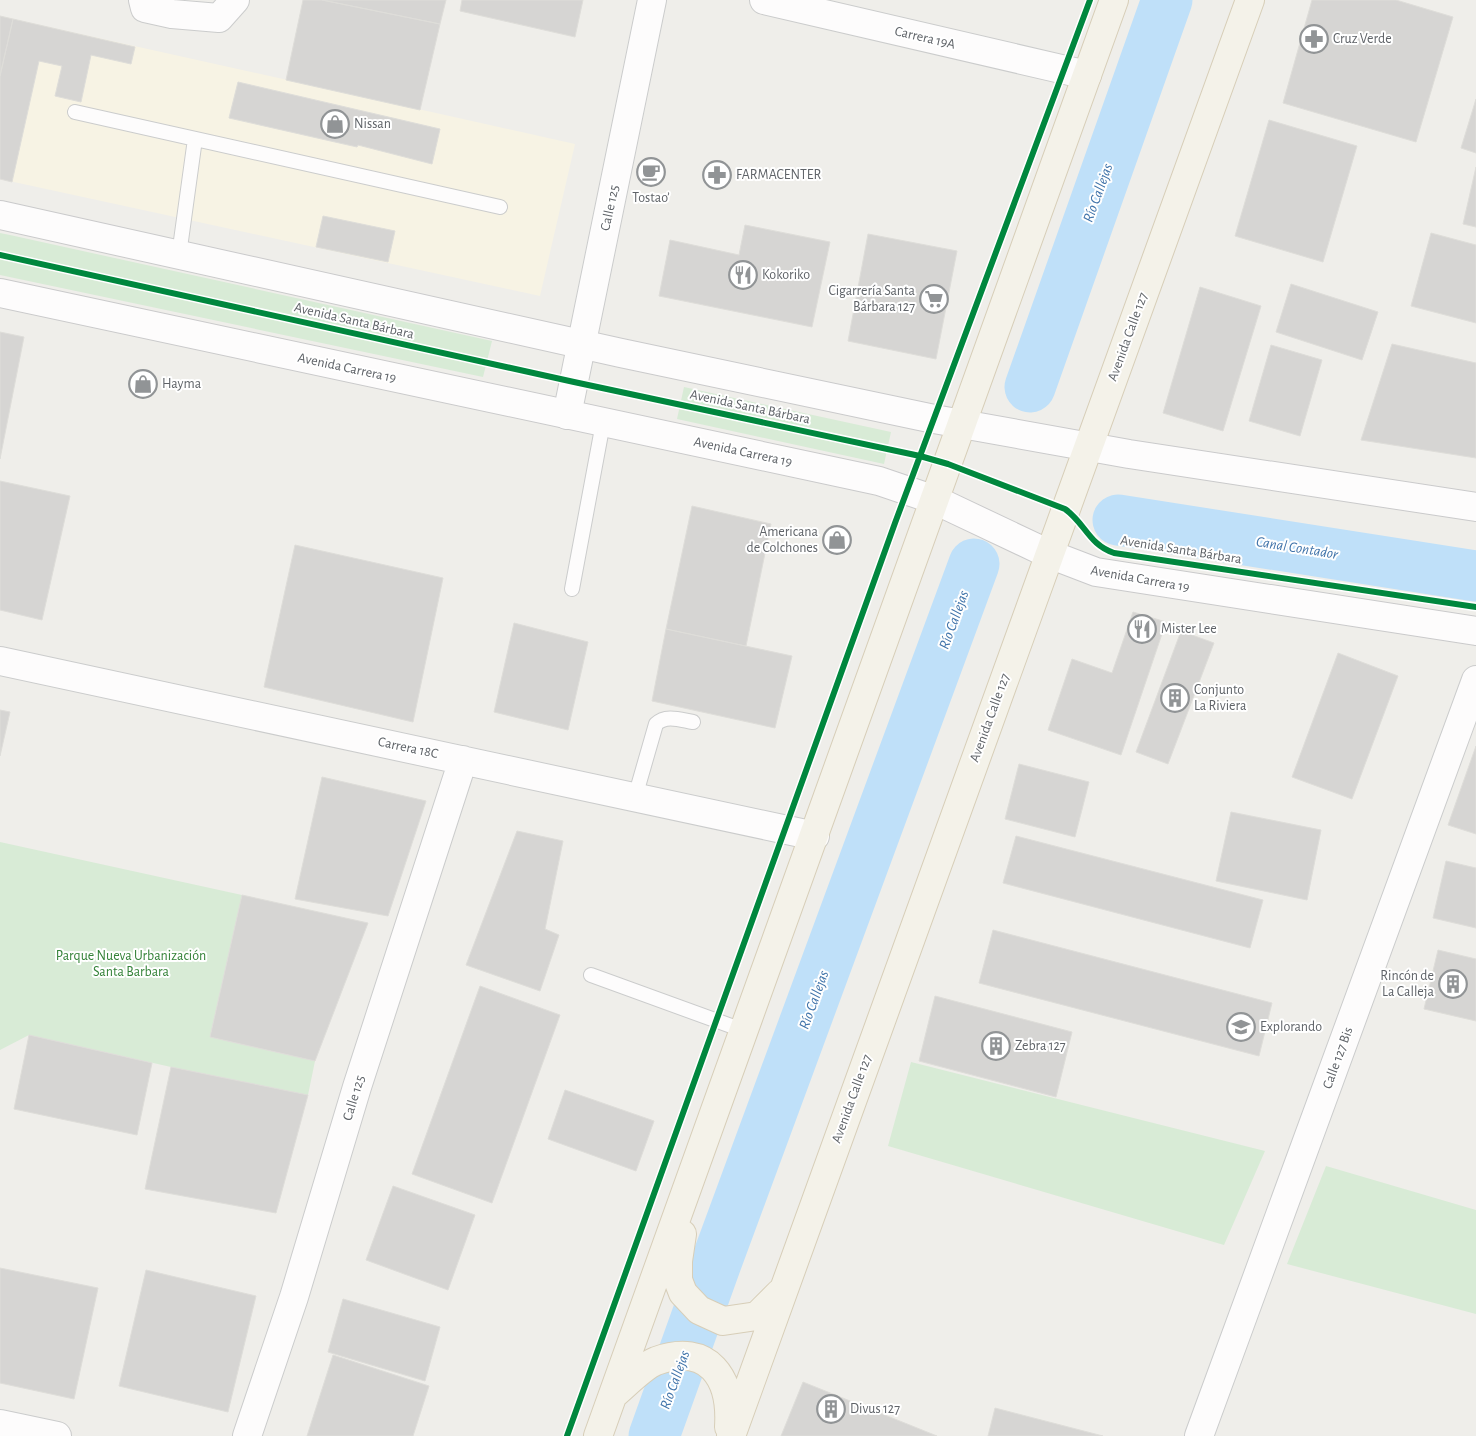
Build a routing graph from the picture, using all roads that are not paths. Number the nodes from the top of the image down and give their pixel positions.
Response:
1 (143, 0) edge
2 (652, 0) edge
3 (764, 0) edge
4 (1114, 0) edge
5 (1250, 0) edge
6 (227, 9) edge
7 (1087, 75) junction
8 (75, 112) dead end
9 (195, 138) junction
10 (500, 207) dead end
11 (0, 215) edge
12 (179, 255) junction
13 (0, 293) edge
14 (582, 344) junction
15 (567, 415) junction
16 (603, 423) junction
17 (962, 424) junction
18 (1088, 446) junction
19 (935, 500) junction
20 (1476, 507) edge
21 (1049, 554) junction
22 (572, 590) dead end
23 (1476, 631) edge
24 (0, 661) edge
25 (1476, 680) edge
26 (693, 722) dead end
27 (463, 760) junction
28 (635, 797) junction
29 (815, 836) junction
30 (591, 975) dead end
31 (745, 1031) junction
32 (689, 1185) junction
33 (784, 1288) junction
34 (612, 1396) junction
35 (0, 1424) edge
36 (57, 1436) edge
37 (247, 1436) edge
38 (598, 1436) edge
39 (729, 1436) edge
40 (1199, 1436) edge

1 - 6 street
2 - 14 street, Calle 125
3 - 7 street, Carrera 19A
4 - 7 main road
5 - 18 main road, Avenida Calle 127
7 - 17 main road
8 - 9 lane
9 - 10 lane
9 - 12 lane
11 - 12 street
12 - 14 street
13 - 15 street, Avenida Carrera 19
14 - 15 street, Calle 125
14 - 17 street
15 - 16 street, Avenida Carrera 19
16 - 19 street, Avenida Carrera 19
16 - 22 lane
17 - 18 street
17 - 19 main road
18 - 20 street
18 - 21 main road, Avenida Calle 127
19 - 21 street, Avenida Carrera 19
19 - 29 main road
21 - 23 street, Avenida Carrera 19
21 - 33 main road, Avenida Calle 127
24 - 27 street, Carrera 18C
25 - 40 street, Calle 127 Bis
26 - 28 lane
27 - 28 street, Carrera 18C
27 - 37 street, Calle 125
28 - 29 street, Carrera 18C
29 - 31 main road
30 - 31 lane
31 - 32 main road
32 - 33 main road
32 - 34 main road
33 - 39 main road, Avenida Calle 127
34 - 38 main road
34 - 39 main road
35 - 36 street

